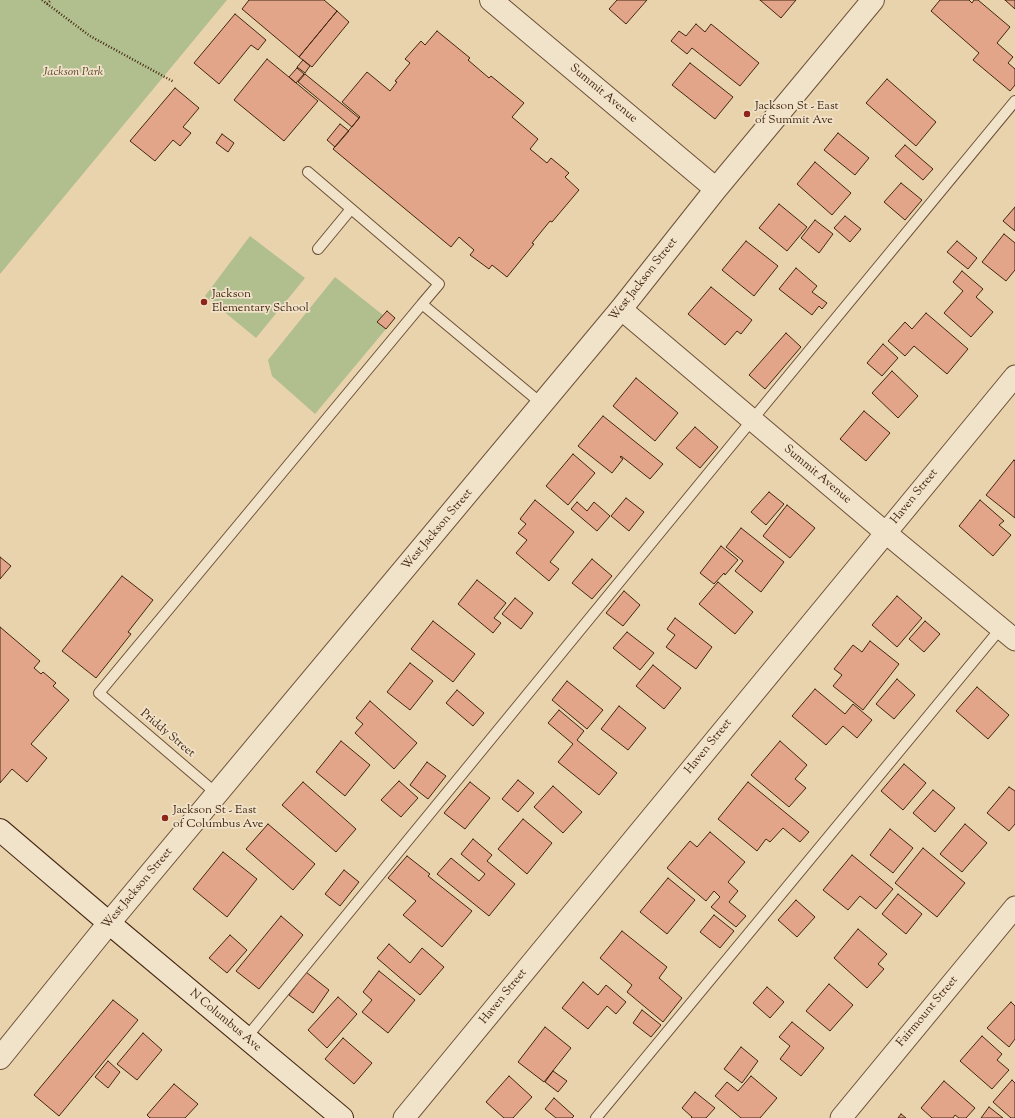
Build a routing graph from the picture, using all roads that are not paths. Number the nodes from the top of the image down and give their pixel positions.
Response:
1 (491, 0) edge
2 (873, 0) edge
3 (1015, 101) edge
4 (308, 172) dead end
5 (716, 189) junction
6 (351, 209) junction
7 (318, 249) dead end
8 (422, 304) junction
9 (621, 309) junction
10 (1015, 376) edge
11 (542, 404) junction
12 (752, 420) junction
13 (886, 533) junction
14 (1011, 636) edge
15 (217, 794) junction
16 (0, 830) edge
17 (1015, 907) edge
18 (109, 923) junction
19 (246, 1038) junction
20 (0, 1058) edge
21 (342, 1118) edge
22 (404, 1118) edge
23 (596, 1118) edge
24 (841, 1118) edge

1 - 5 street, Summit Avenue
2 - 5 street, West Jackson Street
3 - 12 lane
4 - 6 lane
5 - 9 street, West Jackson Street
6 - 7 lane
6 - 8 lane
8 - 11 lane
8 - 15 lane, Priddy Street
9 - 11 street, West Jackson Street
9 - 12 street, Summit Avenue
10 - 13 street, Haven Street
11 - 15 street, West Jackson Street
12 - 13 street, Summit Avenue
12 - 19 lane
13 - 14 street, Summit Avenue
13 - 22 street, Haven Street
14 - 23 lane
15 - 18 street, West Jackson Street
16 - 18 street, N Columbus Ave
17 - 24 street, Fairmount Street
18 - 19 street, N Columbus Ave
18 - 20 street, West Jackson Street
19 - 21 street, N Columbus Ave

